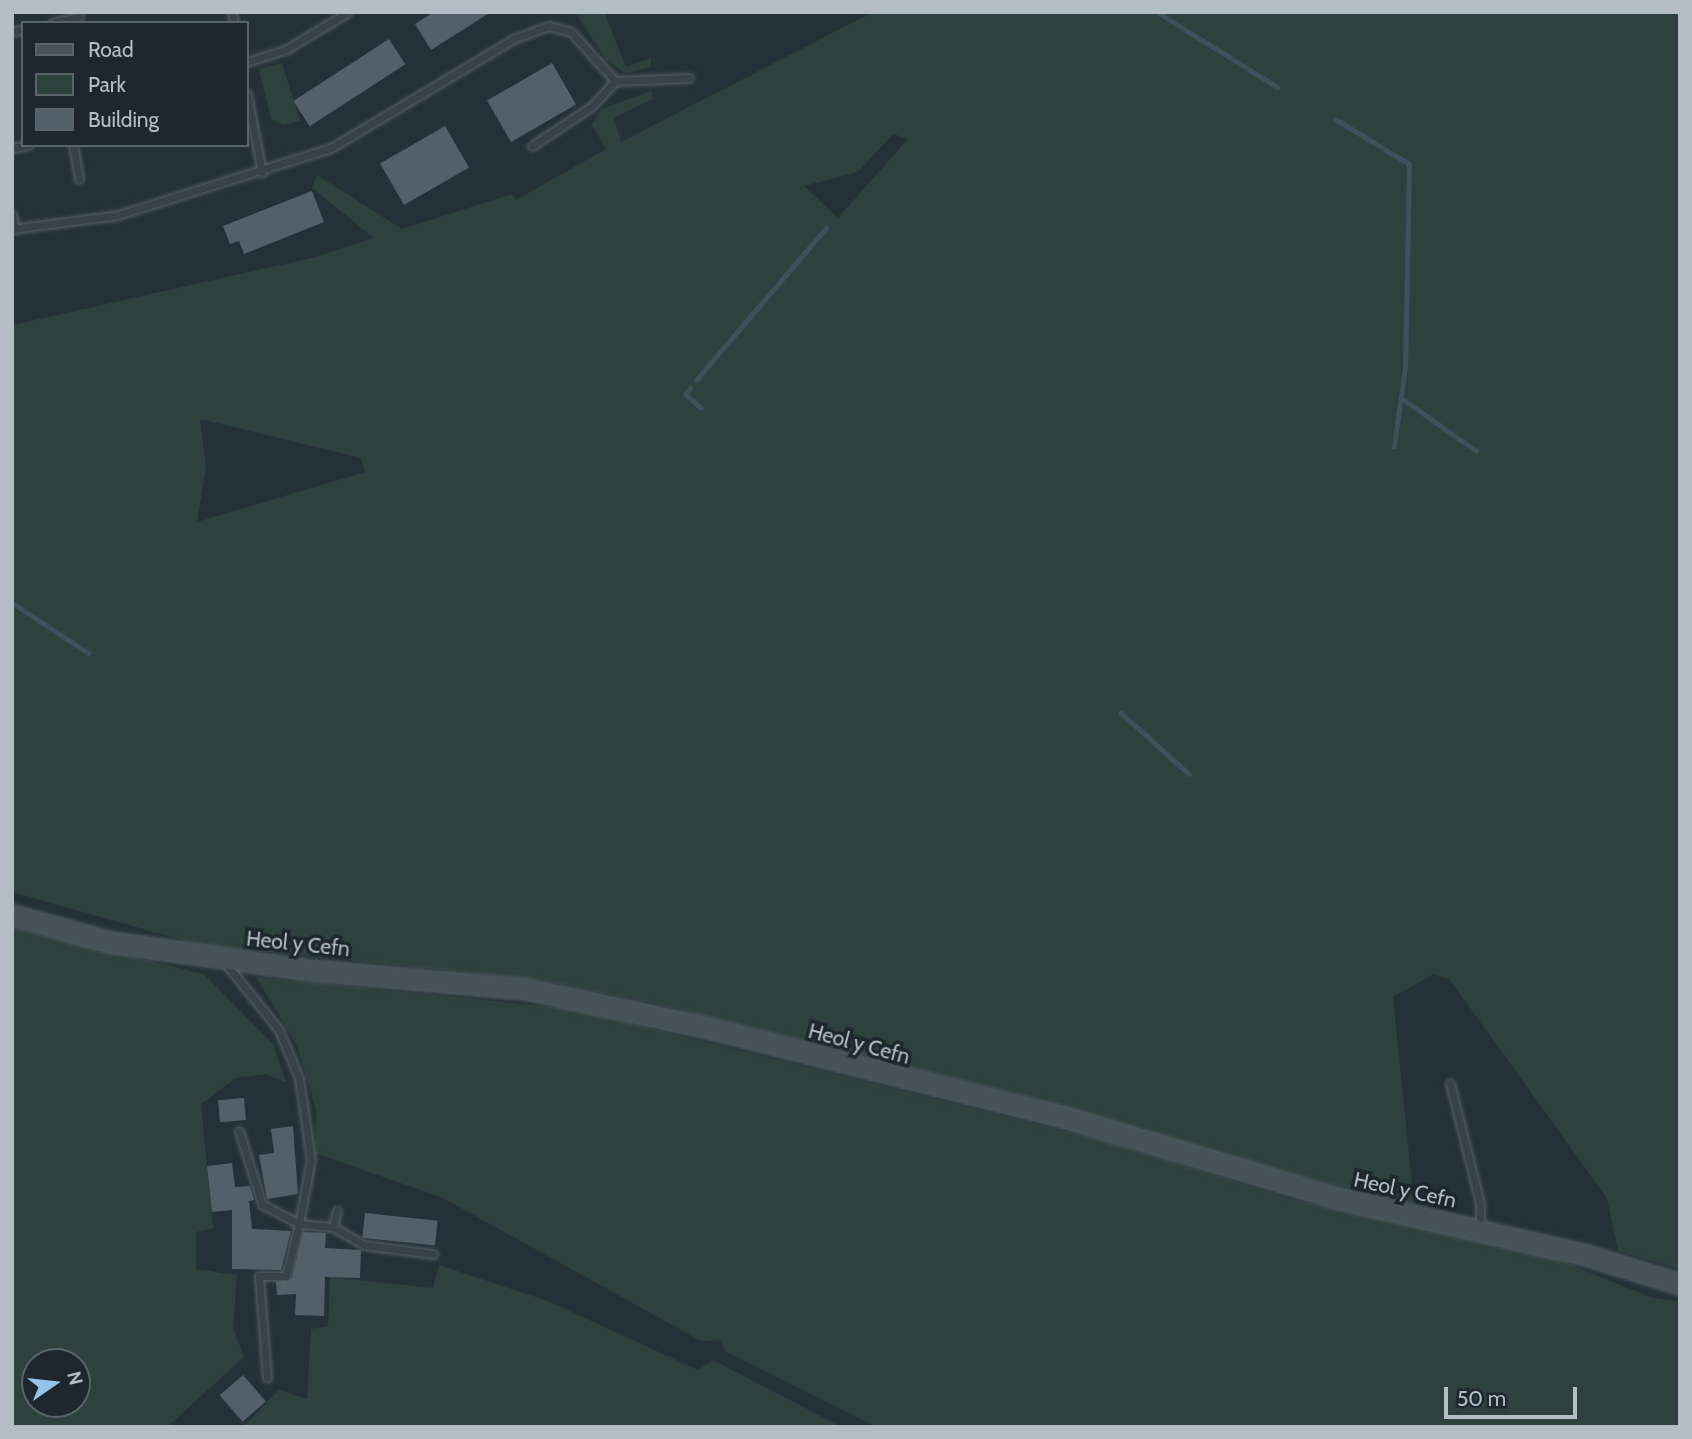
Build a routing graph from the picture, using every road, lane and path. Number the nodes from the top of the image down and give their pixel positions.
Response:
1 (348, 12) edge
2 (79, 17) dead end
3 (61, 21) edge
4 (248, 62) edge
5 (689, 78) dead end
6 (615, 81) junction
7 (248, 99) edge
8 (532, 146) dead end
9 (73, 147) edge
10 (262, 173) junction
11 (79, 178) dead end
12 (12, 214) edge
13 (14, 229) edge
14 (12, 915) edge
15 (220, 958) junction
16 (1450, 1083) dead end
17 (239, 1131) dead end
18 (337, 1210) dead end
19 (299, 1224) junction
20 (333, 1227) junction
21 (1480, 1229) junction
22 (433, 1254) dead end
23 (1680, 1284) edge
24 (267, 1378) dead end

1 - 4 lane
2 - 3 lane
5 - 6 lane
6 - 8 lane
6 - 10 lane
7 - 10 lane
9 - 11 lane
10 - 13 lane
12 - 13 lane
14 - 15 street, Heol y Cefn
15 - 19 lane
15 - 21 street, Heol y Cefn
16 - 21 lane
17 - 19 lane
18 - 20 lane
19 - 20 lane
19 - 24 lane
20 - 22 lane
21 - 23 street, Heol y Cefn

